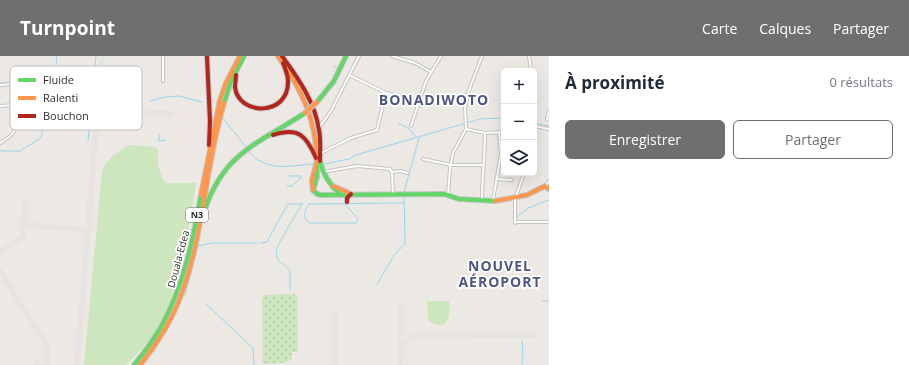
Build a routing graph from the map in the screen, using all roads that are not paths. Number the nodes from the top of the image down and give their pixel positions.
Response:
1 (164, 56) edge
2 (207, 56) edge
3 (243, 56) edge
4 (278, 56) edge
5 (282, 56) edge
6 (286, 56) edge
7 (346, 56) edge
8 (359, 56) edge
9 (392, 56) edge
10 (441, 56) edge
11 (482, 56) edge
12 (529, 56) edge
13 (283, 63) junction
14 (531, 68) edge
15 (431, 72) junction
16 (295, 73) junction
17 (349, 75) junction
18 (163, 81) dead end
19 (10, 84) edge
20 (0, 85) edge
21 (386, 93) junction
22 (418, 102) junction
23 (10, 105) edge
24 (0, 106) edge
25 (549, 111) edge
26 (549, 120) edge
27 (411, 126) dead end
28 (537, 127) edge
29 (549, 129) edge
30 (14, 130) edge
31 (318, 130) junction
32 (466, 130) junction
33 (485, 133) junction
34 (499, 133) joint
35 (265, 138) junction
36 (0, 143) edge
37 (318, 154) junction
38 (208, 156) junction
39 (423, 159) dead end
40 (318, 162) junction
41 (451, 164) junction
42 (483, 165) junction
43 (323, 172) junction
44 (392, 172) junction
45 (408, 173) dead end
46 (523, 176) edge
47 (496, 179) junction
48 (512, 180) dead end
49 (549, 181) edge
50 (330, 184) junction
51 (547, 187) edge
52 (352, 194) junction
53 (393, 194) junction
54 (340, 195) junction
55 (448, 195) junction
56 (515, 199) junction
57 (482, 200) junction
58 (493, 200) junction
59 (347, 202) dead end
60 (549, 222) edge
61 (196, 242) junction
62 (134, 365) edge
63 (140, 365) edge

1 - 18 street
2 - 38 main road
3 - 13 main road
3 - 38 main road, Douala-Edea / N3
3 - 61 main road, Douala-Edea / N3
4 - 13 main road
5 - 16 main road
6 - 16 main road
7 - 35 main road, bridge
8 - 17 street
9 - 15 street
10 - 15 street
11 - 32 street
12 - 14 street
13 - 37 main road
15 - 22 street
16 - 31 main road
17 - 21 street
17 - 31 street
19 - 20 street
21 - 22 street
21 - 37 street
22 - 27 street
23 - 24 street
25 - 26 street
28 - 29 street
30 - 36 street
31 - 37 main road
32 - 33 street
32 - 41 street
33 - 34 street
33 - 42 street
34 - 47 street
35 - 40 main road
35 - 61 main road
37 - 40 main road
38 - 62 main road, Douala-Edea / N3
39 - 41 street
40 - 43 main road
40 - 54 main road
41 - 42 street
41 - 55 street
42 - 57 street
43 - 44 street
43 - 50 main road
44 - 45 street
44 - 53 street
46 - 56 street
47 - 48 street
47 - 58 street
49 - 51 street
50 - 52 main road
50 - 54 main road
51 - 56 main road
52 - 53 main road
52 - 54 main road
52 - 59 main road
53 - 55 main road
55 - 57 main road
56 - 58 main road
56 - 60 street
57 - 58 main road
61 - 63 main road, Douala-Edea / N3

